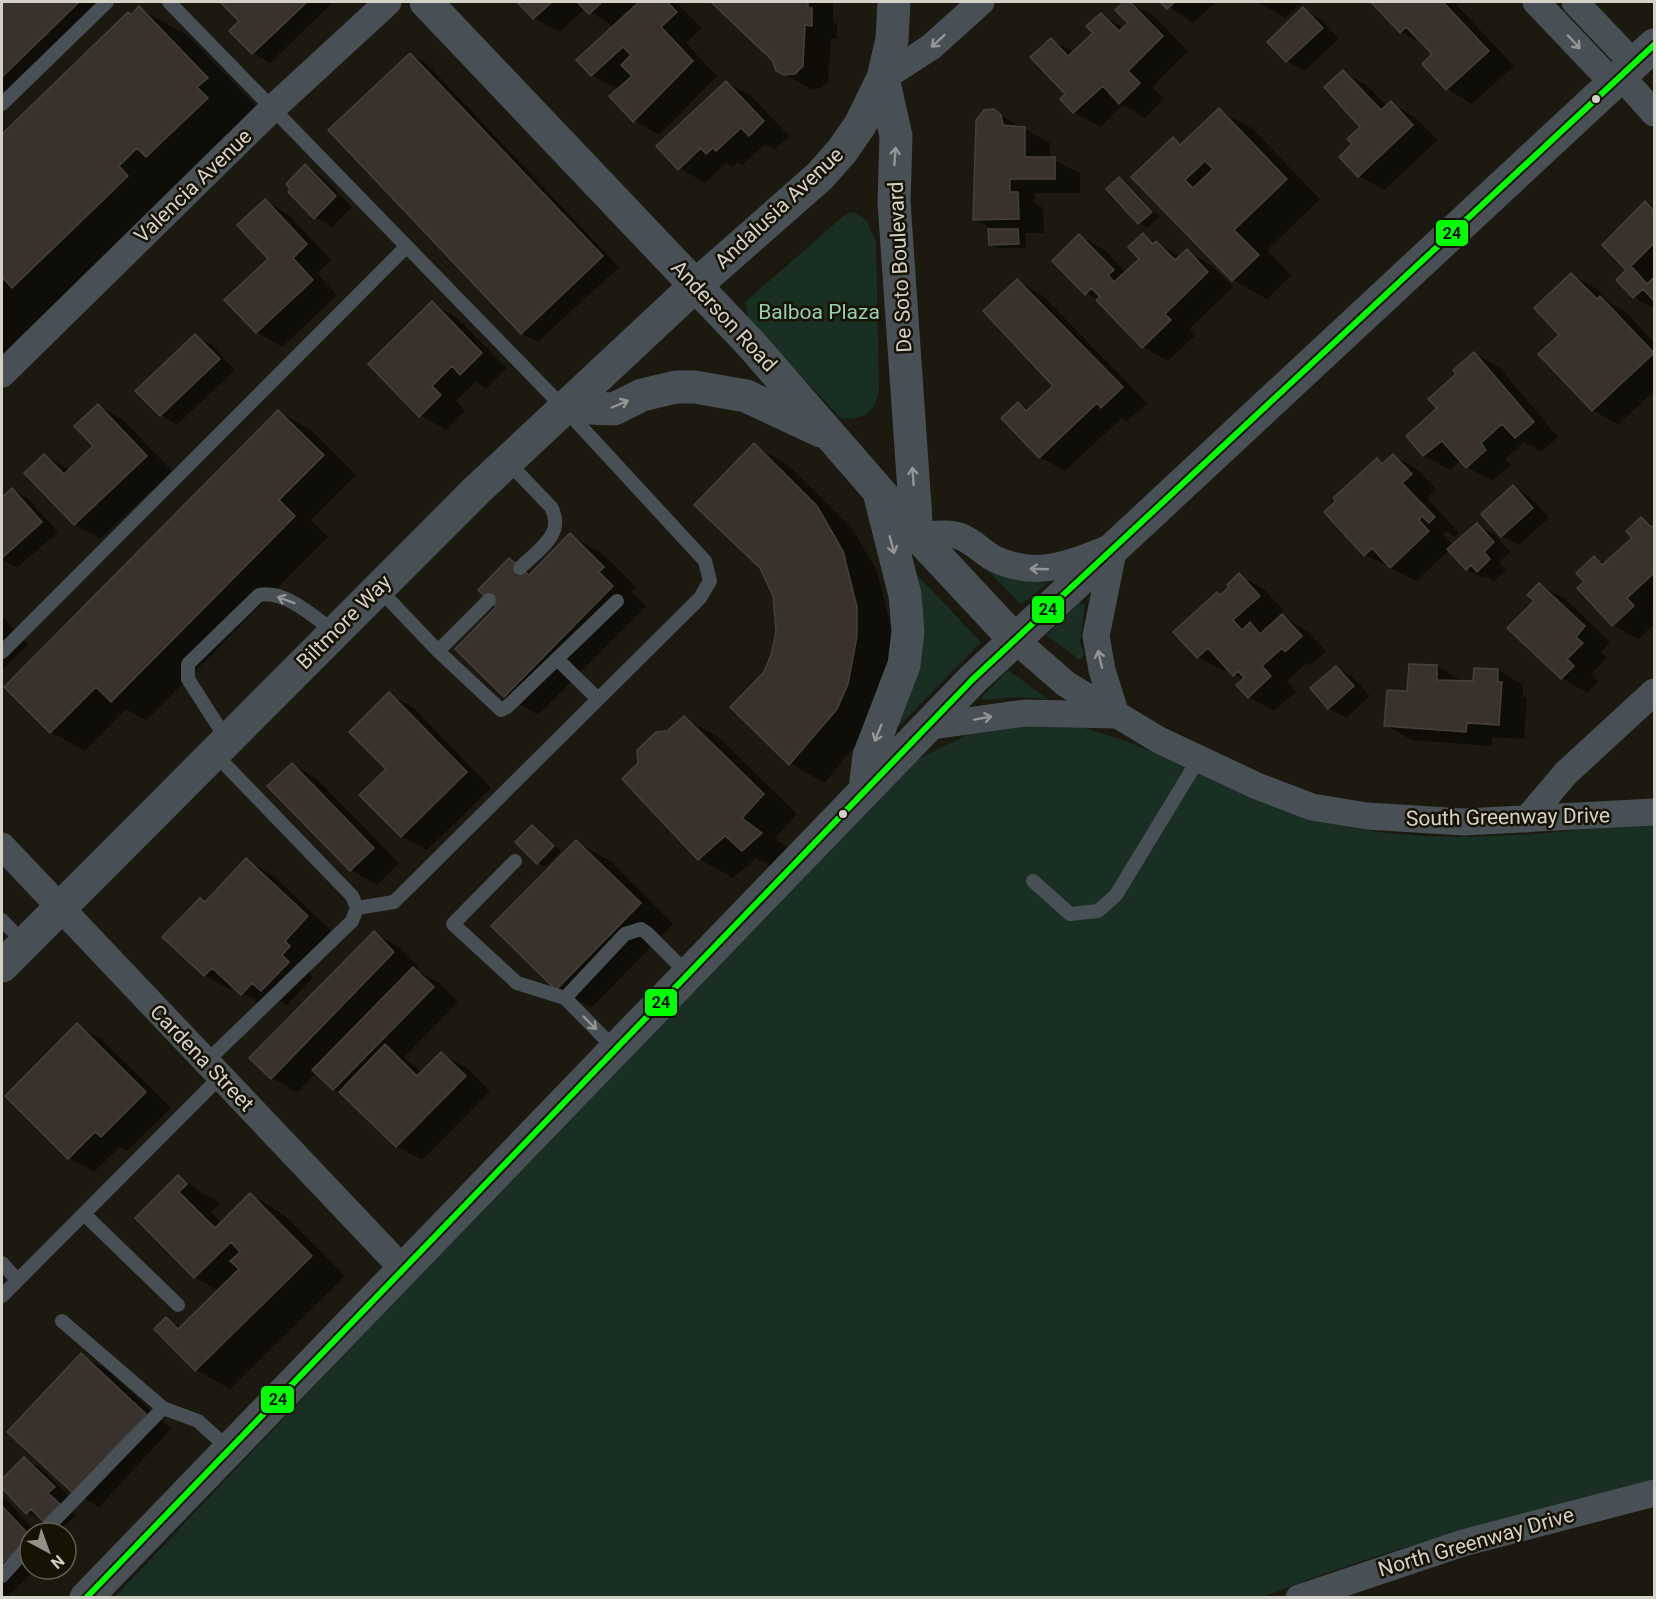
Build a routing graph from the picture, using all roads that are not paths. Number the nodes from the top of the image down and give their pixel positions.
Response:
1 (107, 2) edge
2 (169, 2) edge
3 (388, 2) edge
4 (426, 2) edge
5 (894, 2) edge
6 (981, 2) edge
7 (1536, 2) edge
8 (1575, 2) edge
9 (1631, 67) edge
10 (883, 78) junction
11 (2, 104) edge
12 (273, 108) junction
13 (1654, 113) edge
14 (406, 247) junction
15 (695, 286) junction
16 (2, 374) edge
17 (563, 407) junction
18 (832, 436) junction
19 (507, 461) junction
20 (878, 489) junction
21 (917, 535) junction
22 (1114, 547) junction
23 (520, 568) dead end
24 (378, 588) junction
25 (489, 600) dead end
26 (617, 601) dead end
27 (335, 632) junction
28 (1014, 639) junction
29 (438, 651) junction
30 (2, 652) edge
31 (557, 659) junction
32 (1654, 692) edge
33 (598, 699) junction
34 (1116, 715) junction
35 (926, 728) junction
36 (220, 746) junction
37 (1198, 759) junction
38 (865, 790) junction
39 (1654, 812) edge
40 (1527, 819) junction
41 (2, 846) edge
42 (515, 861) dead end
43 (1033, 881) dead end
44 (59, 908) junction
45 (357, 908) junction
46 (2, 920) edge
47 (13, 954) edge
48 (688, 974) junction
49 (565, 998) junction
50 (615, 1049) junction
51 (213, 1070) junction
52 (84, 1214) junction
53 (2, 1263) edge
54 (403, 1269) junction
55 (17, 1280) junction
56 (2, 1296) edge
57 (178, 1305) dead end
58 (62, 1321) dead end
59 (163, 1408) junction
60 (229, 1449) junction
61 (1654, 1493) edge
62 (54, 1521) edge
63 (18, 1558) edge
64 (2, 1576) edge
65 (86, 1598) edge
66 (1299, 1598) edge

1 - 11 lane
2 - 12 lane
3 - 12 street, Valencia Avenue
4 - 15 street, Anderson Road
5 - 10 street, De Soto Boulevard
6 -> 10 street
7 -> 9 street
8 - 9 street
9 - 13 street
9 - 22 street
10 - 15 street, Andalusia Avenue
21 -> 10 street, De Soto Boulevard
12 - 14 lane
12 - 16 street, Valencia Avenue
14 - 17 lane
14 - 30 lane
15 - 17 street, Biltmore Way
15 - 18 street, Anderson Road
17 -> 18 street
17 - 19 street, Biltmore Way
17 - 33 lane
18 - 20 street, Anderson Road
19 - 23 lane
19 - 24 street, Biltmore Way
20 - 21 street, Anderson Road
20 -> 38 street
22 -> 21 street
21 - 28 street, Anderson Road
22 - 28 street
34 -> 22 street
24 - 27 street, Biltmore Way
24 - 29 lane
25 - 29 lane
26 - 31 lane
27 - 36 street, Biltmore Way
27 -> 36 lane
28 - 34 street, South Greenway Drive
28 - 35 street
29 - 31 lane
31 - 33 lane
32 - 40 street
33 - 45 lane
35 -> 34 street
34 - 37 street, South Greenway Drive
35 - 38 street
36 - 44 street, Biltmore Way
36 - 45 lane
37 - 40 street, South Greenway Drive
37 - 43 lane
38 - 48 street
39 - 40 street, South Greenway Drive
41 - 44 street, Cardena Street
42 - 49 lane
44 - 47 street, Biltmore Way
44 - 51 street, Cardena Street
45 - 51 lane
46 - 47 lane
48 - 49 lane
48 - 50 street
49 -> 50 lane
50 - 54 street
51 - 52 lane
51 - 54 street, Cardena Street
52 - 55 lane
52 - 57 lane
53 - 55 lane
54 - 60 street
55 - 56 lane
58 - 59 lane
59 - 60 lane
59 - 62 lane
60 - 65 street
61 - 66 street, North Greenway Drive
63 - 64 lane

